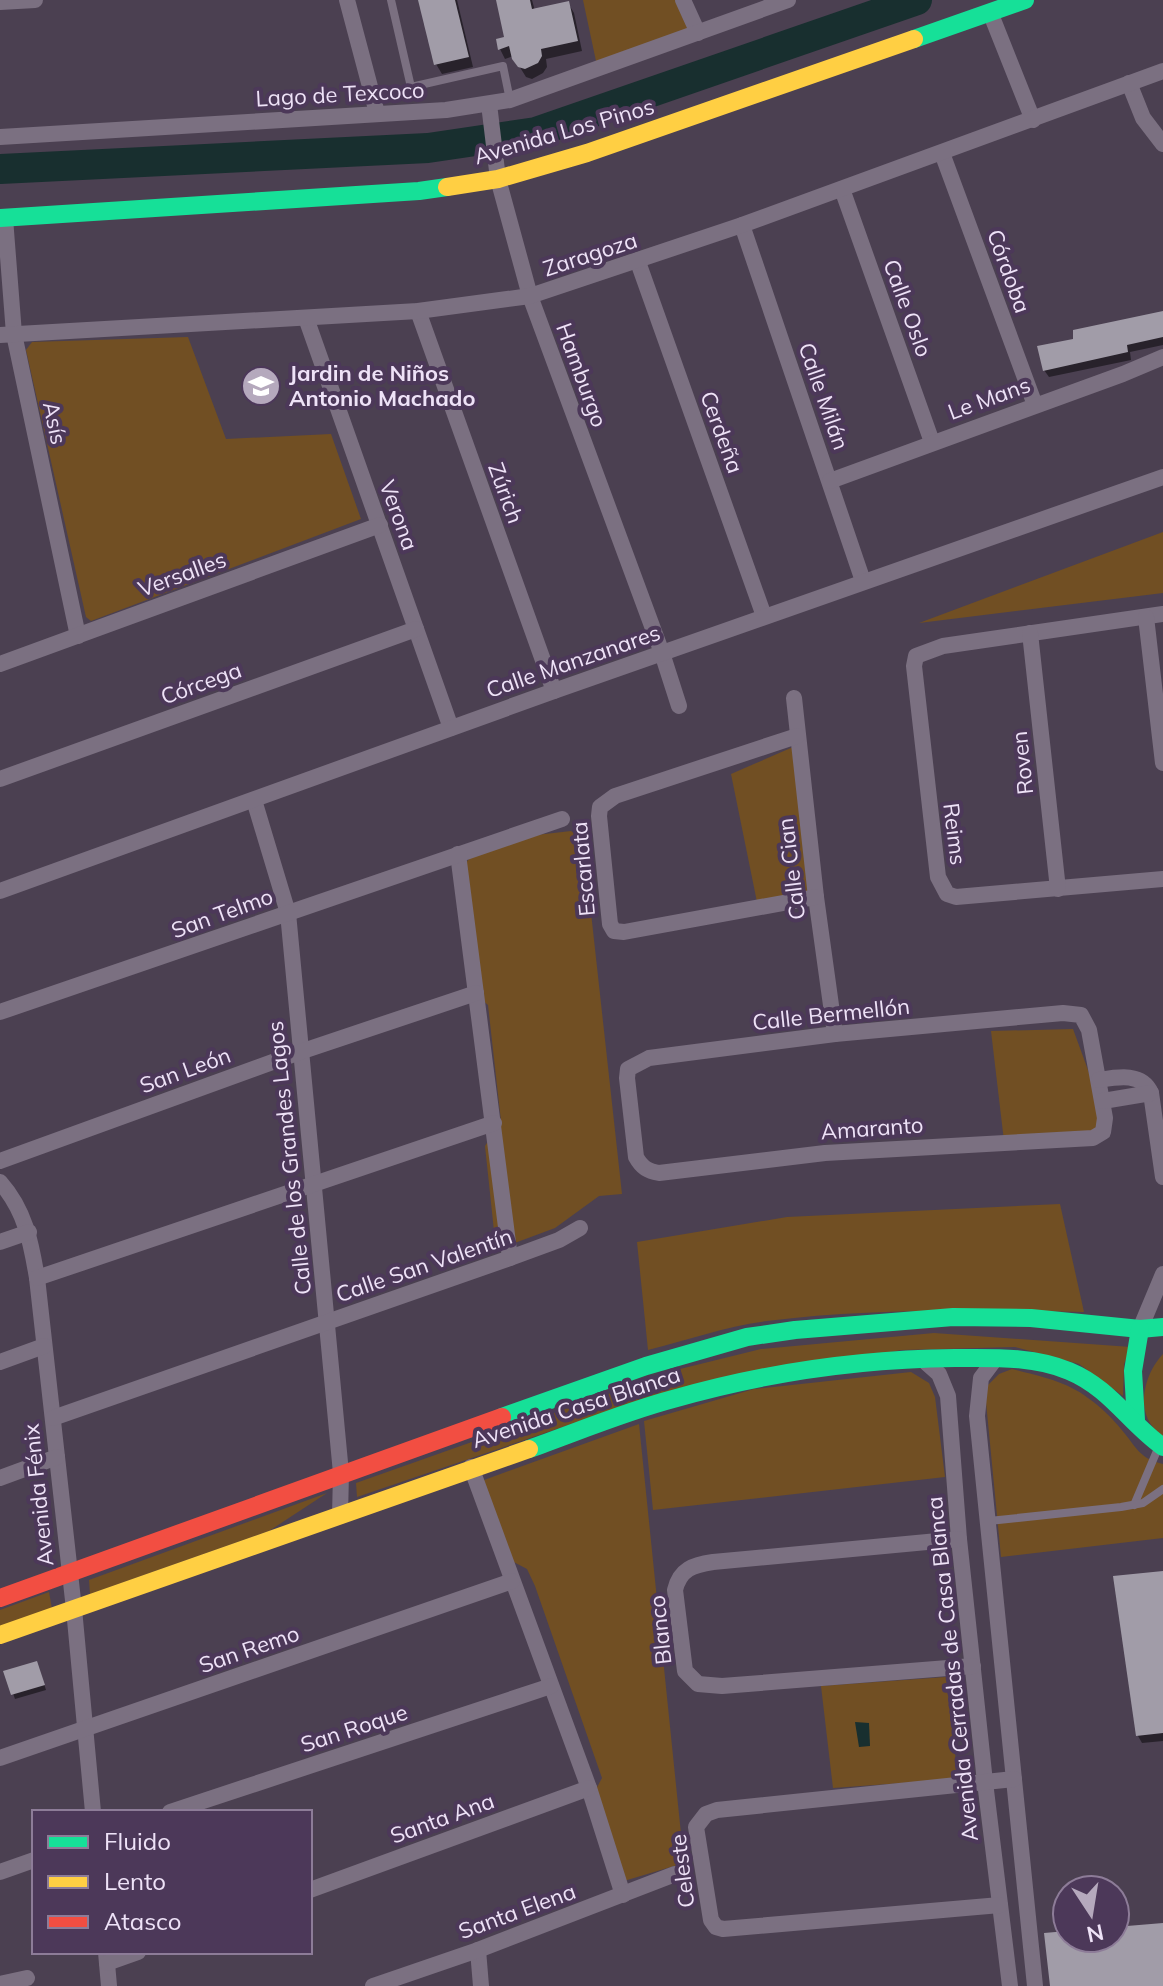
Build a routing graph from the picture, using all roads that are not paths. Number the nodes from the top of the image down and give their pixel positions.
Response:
1 (35, 0) edge
2 (347, 0) edge
3 (391, 0) edge
4 (683, 0) edge
5 (788, 0) edge
6 (1025, 0) edge
7 (0, 2) edge
8 (990, 12) junction
9 (698, 33) junction
10 (1163, 71) edge
11 (1129, 83) junction
12 (510, 100) junction
13 (489, 104) junction
14 (377, 113) junction
15 (1033, 120) junction
16 (0, 137) edge
17 (1163, 144) edge
18 (942, 153) junction
19 (498, 179) junction
20 (842, 189) junction
21 (2, 218) edge
22 (742, 225) junction
23 (638, 262) junction
24 (530, 296) junction
25 (418, 311) junction
26 (306, 318) junction
27 (7, 334) edge
28 (1163, 357) edge
29 (1035, 405) junction
30 (932, 442) junction
31 (1163, 477) edge
32 (830, 481) junction
33 (380, 525) junction
34 (863, 581) junction
35 (1155, 615) edge
36 (764, 616) junction
37 (416, 629) junction
38 (1030, 633) junction
39 (78, 636) junction
40 (662, 653) junction
41 (0, 664) edge
42 (554, 691) junction
43 (794, 698) dead end
44 (679, 706) dead end
45 (451, 728) junction
46 (797, 736) junction
47 (1163, 763) edge
48 (0, 779) edge
49 (254, 800) junction
50 (562, 819) dead end
51 (458, 854) junction
52 (1163, 879) edge
53 (1058, 889) junction
54 (0, 891) edge
55 (816, 897) junction
56 (288, 913) junction
57 (476, 993) junction
58 (0, 1012) edge
59 (835, 1034) junction
60 (300, 1052) junction
61 (1099, 1080) junction
62 (1151, 1093) junction
63 (1103, 1101) junction
64 (494, 1123) junction
65 (1099, 1135) joint
66 (1161, 1152) edge
67 (0, 1161) edge
68 (649, 1172) joint
69 (1163, 1177) edge
70 (0, 1182) edge
71 (314, 1183) junction
72 (580, 1228) dead end
73 (29, 1232) junction
74 (0, 1242) edge
75 (510, 1258) junction
76 (1163, 1274) edge
77 (37, 1278) junction
78 (328, 1321) junction
79 (1163, 1327) edge
80 (1140, 1329) junction
81 (44, 1346) junction
82 (921, 1358) junction
83 (996, 1358) junction
84 (0, 1362) edge
85 (977, 1416) junction
86 (53, 1418) junction
87 (949, 1419) junction
88 (1136, 1420) junction
89 (1161, 1446) edge
90 (57, 1457) junction
91 (471, 1467) junction
92 (341, 1473) junction
93 (0, 1478) edge
94 (984, 1479) junction
95 (955, 1483) junction
96 (1163, 1489) edge
97 (1134, 1505) junction
98 (340, 1516) junction
99 (989, 1521) junction
100 (959, 1539) junction
101 (68, 1573) junction
102 (512, 1581) junction
103 (0, 1598) edge
104 (74, 1609) junction
105 (0, 1635) edge
106 (973, 1666) junction
107 (551, 1686) junction
108 (1008, 1713) junction
109 (979, 1717) junction
110 (86, 1729) junction
111 (0, 1758) edge
112 (1014, 1779) junction
113 (977, 1784) junction
114 (589, 1788) junction
115 (93, 1810) edge
116 (176, 1810) edge
117 (32, 1861) edge
118 (0, 1872) edge
119 (675, 1874) dead end
120 (312, 1889) edge
121 (623, 1895) junction
122 (1000, 1905) junction
123 (478, 1950) junction
124 (128, 1954) edge
125 (107, 1958) edge
126 (1032, 1966) junction
127 (27, 1978) dead end
128 (1009, 1978) edge
129 (0, 1984) edge
130 (109, 1986) edge
131 (373, 1986) edge
132 (481, 1986) edge
133 (1035, 1986) edge

1 - 7 street
2 - 14 street
3 - 12 lane
4 - 9 street
5 - 9 street, Lago de Texcoco
6 - 8 street, Avenida Los Pinos
8 - 15 street
8 - 19 street, Avenida Los Pinos
9 - 12 street, Lago de Texcoco
10 - 11 street, Zaragoza
11 - 15 street, Zaragoza
11 - 17 street
12 - 13 street, Lago de Texcoco
13 - 14 street, Lago de Texcoco
13 - 19 street, Hamburgo
14 - 16 street, Lago de Texcoco
15 - 18 street, Zaragoza
18 - 20 street, Zaragoza
18 - 29 street, Córdoba
19 - 21 street, Avenida Los Pinos
19 - 24 street, Hamburgo
20 - 22 street, Zaragoza
20 - 30 street, Calle Oslo
21 - 27 street, Asís
22 - 23 street, Zaragoza
22 - 32 street, Calle Milán
23 - 24 street, Zaragoza
23 - 36 street, Cerdeña
24 - 25 street, Zaragoza
24 - 40 street, Hamburgo
25 - 26 street, Zaragoza
25 - 42 street, Zúrich
26 - 27 street, Zaragoza
26 - 33 street, Verona
27 - 39 street, Asís
28 - 29 street, Le Mans
29 - 30 street, Le Mans
30 - 32 street, Le Mans
31 - 34 street, Calle Manzanares
32 - 34 street, Calle Milán
33 - 37 street, Verona
33 - 39 street, Versalles
34 - 36 street, Calle Manzanares
35 - 38 street
35 - 47 street
36 - 40 street, Calle Manzanares
37 - 45 street, Verona
37 - 48 street, Córcega
38 - 53 street, Roven
38 - 53 street, Reims
39 - 41 street, Versalles
40 - 42 street, Calle Manzanares
40 - 44 street, Hamburgo
42 - 45 street, Calle Manzanares
43 - 46 street, Calle Cian
45 - 49 street, Calle Manzanares
46 - 55 street, Calle Cian
46 - 55 street, Escarlata
49 - 54 street, Calle Manzanares
49 - 56 street, Calle de los Grandes Lagos
50 - 51 street, San Telmo
51 - 56 street, San Telmo
51 - 57 street
52 - 53 street, Reims
55 - 59 street, Calle Cian
56 - 58 street, San Telmo
56 - 60 street, Calle de los Grandes Lagos
57 - 60 street, San León
57 - 64 street
59 - 61 street, Calle Bermellón
59 - 68 street, Calle Bermellón
60 - 67 street, San León
60 - 71 street, Calle de los Grandes Lagos
61 - 62 street
61 - 63 street, Calle Bermellón
62 - 63 street
62 - 66 street
63 - 65 street, Calle Bermellón
64 - 71 street
64 - 75 street
65 - 68 street, Amaranto
66 - 69 street
70 - 73 street, Avenida Fénix
71 - 77 street
71 - 78 street, Calle de los Grandes Lagos
72 - 75 street, Calle San Valentín
73 - 74 street
73 - 77 street, Avenida Fénix
75 - 78 street, Calle San Valentín
76 - 80 street
77 - 81 street, Avenida Fénix
78 - 86 street, Calle San Valentín
78 - 92 street, Calle de los Grandes Lagos
79 - 80 street, Avenida Casa Blanca
80 - 88 street
80 - 92 street, Avenida Casa Blanca
81 - 84 street
81 - 86 street, Avenida Fénix
82 - 83 street, Avenida Casa Blanca
82 - 87 street, Avenida Cerradas de Casa Blanca
82 - 91 street, Avenida Casa Blanca
83 - 85 street
83 - 88 street, Avenida Casa Blanca
85 - 87 street
85 - 94 street
86 - 90 street, Avenida Fénix
87 - 95 street, Avenida Cerradas de Casa Blanca
88 - 89 street, Avenida Casa Blanca
89 - 97 lane
90 - 93 street
90 - 101 street, Avenida Fénix
91 - 98 street, Avenida Casa Blanca
91 - 102 street
92 - 98 street, Calle de los Grandes Lagos
92 - 101 street, Avenida Casa Blanca
94 - 95 street
94 - 99 street
95 - 100 street, Avenida Cerradas de Casa Blanca
96 - 97 lane
97 - 99 lane
98 - 104 street, Avenida Casa Blanca
99 - 108 street
100 - 106 street, Avenida Cerradas de Casa Blanca
100 - 106 street, Blanco
101 - 103 street, Avenida Casa Blanca
101 - 104 street, Avenida Fénix
102 - 107 street
102 - 110 street, San Remo
104 - 105 street, Avenida Casa Blanca
104 - 110 street, Avenida Fénix
106 - 109 street, Avenida Cerradas de Casa Blanca
107 - 114 street
107 - 116 street, San Roque
108 - 109 street
108 - 112 street
109 - 113 street, Avenida Cerradas de Casa Blanca
110 - 111 street, San Remo
110 - 115 street, Avenida Fénix
112 - 113 street
112 - 126 street
113 - 122 street, Avenida Cerradas de Casa Blanca
113 - 122 street, Celeste
114 - 120 street, Santa Ana
114 - 121 street
117 - 118 street
119 - 121 street, Santa Elena
121 - 123 street, Santa Elena
122 - 128 street, Avenida Cerradas de Casa Blanca
123 - 131 street, Santa Elena
123 - 132 street
124 - 125 street
125 - 130 street
126 - 128 street
126 - 133 street
127 - 129 street

